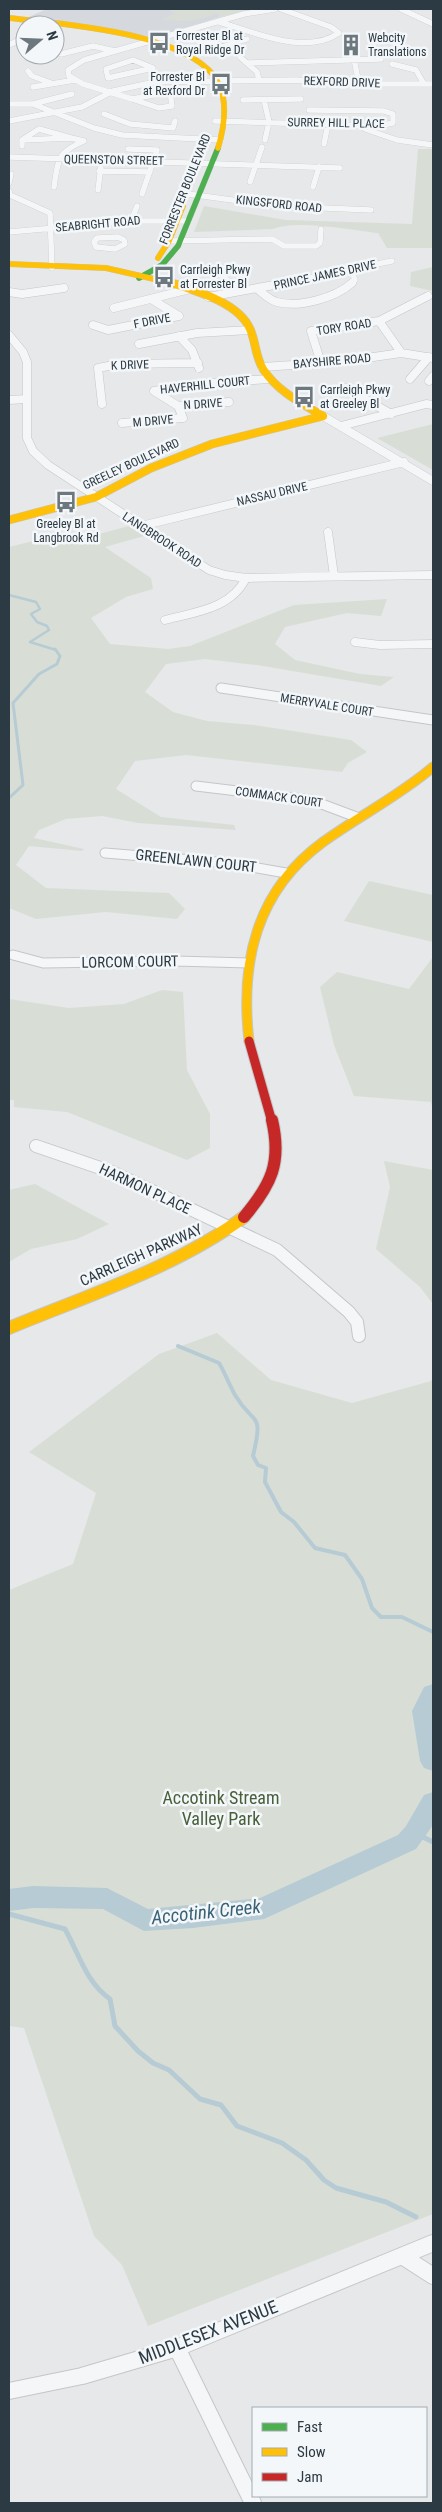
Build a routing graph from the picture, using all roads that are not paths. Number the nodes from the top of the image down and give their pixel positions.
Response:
1 (275, 9) edge
2 (281, 9) edge
3 (401, 9) edge
4 (218, 22) junction
5 (433, 24) edge
6 (65, 27) edge
7 (65, 30) edge
8 (182, 33) junction
9 (247, 39) dead end
10 (147, 43) junction
11 (223, 47) junction
12 (117, 51) junction
13 (206, 52) dead end
14 (65, 53) edge
15 (240, 57) dead end
16 (354, 59) junction
17 (381, 59) dead end
18 (247, 63) junction
19 (392, 64) dead end
20 (28, 71) dead end
21 (108, 78) junction
22 (75, 80) junction
23 (211, 80) junction
24 (259, 80) junction
25 (85, 83) junction
26 (53, 84) junction
27 (359, 84) junction
28 (424, 84) junction
29 (433, 84) edge
30 (33, 87) dead end
31 (113, 91) junction
32 (72, 94) dead end
33 (132, 99) junction
34 (300, 99) dead end
35 (243, 100) dead end
36 (264, 100) junction
37 (33, 104) junction
38 (10, 106) edge
39 (309, 110) dead end
40 (53, 112) junction
41 (104, 114) dead end
42 (146, 118) dead end
43 (9, 121) edge
44 (175, 121) dead end
45 (220, 121) junction
46 (269, 122) junction
47 (130, 124) junction
48 (328, 124) junction
49 (355, 125) junction
50 (378, 126) junction
51 (368, 130) junction
52 (108, 132) junction
53 (71, 138) junction
54 (214, 140) junction
55 (265, 140) dead end
56 (324, 144) dead end
57 (433, 145) edge
58 (262, 147) dead end
59 (128, 149) dead end
60 (9, 157) edge
61 (58, 159) junction
62 (102, 159) junction
63 (153, 161) junction
64 (205, 163) junction
65 (254, 165) junction
66 (318, 167) junction
67 (340, 168) dead end
68 (99, 171) junction
69 (150, 172) junction
70 (11, 174) dead end
71 (250, 182) dead end
72 (9, 183) edge
73 (313, 187) dead end
74 (54, 188) dead end
75 (98, 190) dead end
76 (9, 194) edge
77 (142, 194) dead end
78 (193, 194) junction
79 (373, 202) dead end
80 (137, 206) dead end
81 (371, 210) junction
82 (369, 220) dead end
83 (134, 221) junction
84 (182, 221) junction
85 (95, 224) junction
86 (50, 229) junction
87 (321, 229) dead end
88 (9, 232) edge
89 (98, 238) dead end
90 (169, 241) junction
91 (181, 241) junction
92 (392, 261) dead end
93 (9, 264) edge
94 (52, 266) junction
95 (211, 267) dead end
96 (9, 268) edge
97 (351, 270) junction
98 (142, 276) junction
99 (64, 288) dead end
100 (190, 289) junction
101 (257, 289) junction
102 (239, 290) junction
103 (9, 292) edge
104 (428, 296) dead end
105 (208, 297) junction
106 (151, 299) junction
107 (114, 308) dead end
108 (379, 321) junction
109 (93, 325) dead end
110 (250, 330) junction
111 (9, 335) edge
112 (179, 336) junction
113 (140, 344) dead end
114 (400, 351) junction
115 (431, 357) edge
116 (321, 363) junction
117 (262, 367) junction
118 (269, 379) junction
119 (410, 379) dead end
120 (346, 388) dead end
121 (27, 399) junction
122 (9, 400) edge
123 (229, 402) dead end
124 (102, 404) dead end
125 (433, 405) edge
126 (178, 406) junction
127 (391, 414) junction
128 (323, 416) junction
129 (183, 418) joint
130 (122, 423) dead end
131 (341, 426) junction
132 (404, 462) junction
133 (433, 481) edge
134 (96, 496) junction
135 (9, 520) edge
136 (141, 526) junction
137 (328, 532) dead end
138 (433, 575) edge
139 (334, 576) junction
140 (246, 578) junction
141 (164, 620) dead end
142 (355, 642) dead end
143 (433, 644) edge
144 (221, 688) dead end
145 (433, 720) edge
146 (433, 767) edge
147 (196, 786) dead end
148 (359, 818) junction
149 (105, 853) dead end
150 (286, 873) junction
151 (13, 955) dead end
152 (249, 963) junction
153 (36, 1146) dead end
154 (230, 1228) junction
155 (9, 1328) edge
156 (359, 1336) dead end
157 (433, 2243) edge
158 (402, 2256) junction
159 (433, 2276) edge
160 (177, 2348) junction
161 (9, 2391) edge
162 (253, 2503) edge

1 - 4 street
2 - 4 street
3 - 5 street
4 - 8 street
6 - 10 street, FORRESTER BOULEVARD
7 - 10 street, FORRESTER BOULEVARD
8 - 10 street
8 - 11 street
9 - 11 street
10 - 12 street
10 - 23 street, FORRESTER BOULEVARD
11 - 13 street
12 - 14 street
12 - 22 street
15 - 18 street
16 - 17 street
16 - 18 street
16 - 27 street
18 - 24 street
19 - 28 street, REXFORD DRIVE
20 - 26 street
21 - 21 street
21 - 25 street
22 - 25 street
22 - 26 street
23 - 24 street, REXFORD DRIVE
23 - 31 street
23 - 45 street, FORRESTER BOULEVARD
23 - 45 street, FORRESTER BOULEVARD
24 - 27 street, REXFORD DRIVE
25 - 31 street
26 - 30 street
27 - 28 street, REXFORD DRIVE
28 - 29 street
31 - 33 street
31 - 40 street
32 - 37 street
33 - 33 street
34 - 36 street
35 - 36 street
36 - 46 street
37 - 38 street
37 - 40 street
39 - 50 street, SURREY HILL PLACE
40 - 43 street
40 - 52 street
41 - 47 street
42 - 47 street
44 - 47 street
45 - 46 street, SURREY HILL PLACE
45 - 54 street, FORRESTER BOULEVARD
46 - 48 street, SURREY HILL PLACE
46 - 55 street
47 - 52 street
48 - 49 street, SURREY HILL PLACE
48 - 56 street
49 - 50 street, SURREY HILL PLACE
49 - 51 street
50 - 51 street
51 - 57 street
52 - 54 street
53 - 53 street
53 - 61 street
54 - 64 street, FORRESTER BOULEVARD
58 - 65 street
59 - 63 street
60 - 61 street, QUEENSTON STREET
61 - 62 street, QUEENSTON STREET
61 - 74 street
62 - 63 street, QUEENSTON STREET
62 - 68 street
63 - 64 street, QUEENSTON STREET
63 - 69 street
64 - 65 street, QUEENSTON STREET
64 - 78 street, FORRESTER BOULEVARD
65 - 66 street, QUEENSTON STREET
65 - 71 street
66 - 67 street, QUEENSTON STREET
66 - 73 street
68 - 69 street
68 - 75 street
69 - 77 street
70 - 72 street
76 - 86 street
78 - 81 street, KINGSFORD ROAD
78 - 84 street, FORRESTER BOULEVARD
79 - 81 street
80 - 83 street
81 - 82 street
83 - 84 street, SEABRIGHT ROAD
83 - 85 street, SEABRIGHT ROAD
84 - 90 street, FORRESTER BOULEVARD
84 - 91 street, FORRESTER BOULEVARD
85 - 86 street, SEABRIGHT ROAD
85 - 89 street
86 - 88 street, SEABRIGHT ROAD
86 - 94 street
87 - 91 street
90 - 91 street
90 - 98 street, FORRESTER BOULEVARD
91 - 98 street, FORRESTER BOULEVARD
92 - 97 street, PRINCE JAMES DRIVE
93 - 94 street
94 - 96 street
94 - 98 street
95 - 102 street
97 - 101 street, PRINCE JAMES DRIVE
97 - 101 street
98 - 100 street
99 - 103 street
100 - 105 street
100 - 106 street
101 - 102 street, PRINCE JAMES DRIVE
102 - 105 street, PRINCE JAMES DRIVE
104 - 108 street
105 - 110 street
106 - 107 street
106 - 109 street, F DRIVE
108 - 114 street
108 - 116 street, TORY ROAD
110 - 112 street
110 - 117 street
111 - 121 street, LANGBROOK ROAD
112 - 113 street
112 - 124 street, K DRIVE
114 - 115 street
114 - 116 street, BAYSHIRE ROAD
115 - 119 street
116 - 117 street, BAYSHIRE ROAD
117 - 118 street
118 - 126 street, HAVERHILL COURT
118 - 128 street
120 - 127 street
121 - 122 street
121 - 134 street, LANGBROOK ROAD
123 - 126 street, N DRIVE
125 - 127 street
126 - 129 street, HAVERHILL COURT
127 - 131 street
128 - 131 street
128 - 134 street, GREELEY BOULEVARD
129 - 130 street, M DRIVE
131 - 132 street
132 - 133 street
132 - 136 street, NASSAU DRIVE
134 - 135 street, GREELEY BOULEVARD
134 - 136 street, LANGBROOK ROAD
136 - 140 street, LANGBROOK ROAD
137 - 139 street
138 - 139 street, LANGBROOK ROAD
139 - 140 street, LANGBROOK ROAD
140 - 141 street
142 - 143 street
144 - 145 street, MERRYVALE COURT
146 - 148 street, CARRLEIGH PARKWAY
147 - 148 street, COMMACK COURT
148 - 150 street, CARRLEIGH PARKWAY
149 - 150 street, GREENLAWN COURT
150 - 152 street, CARRLEIGH PARKWAY
151 - 152 street, LORCOM COURT
152 - 154 street, CARRLEIGH PARKWAY
153 - 154 street, HARMON PLACE
154 - 155 street, CARRLEIGH PARKWAY
154 - 156 street, HARMON PLACE
157 - 158 street, MIDDLESEX AVENUE
158 - 159 street
158 - 160 street, MIDDLESEX AVENUE
160 - 161 street, MIDDLESEX AVENUE
160 - 162 street

